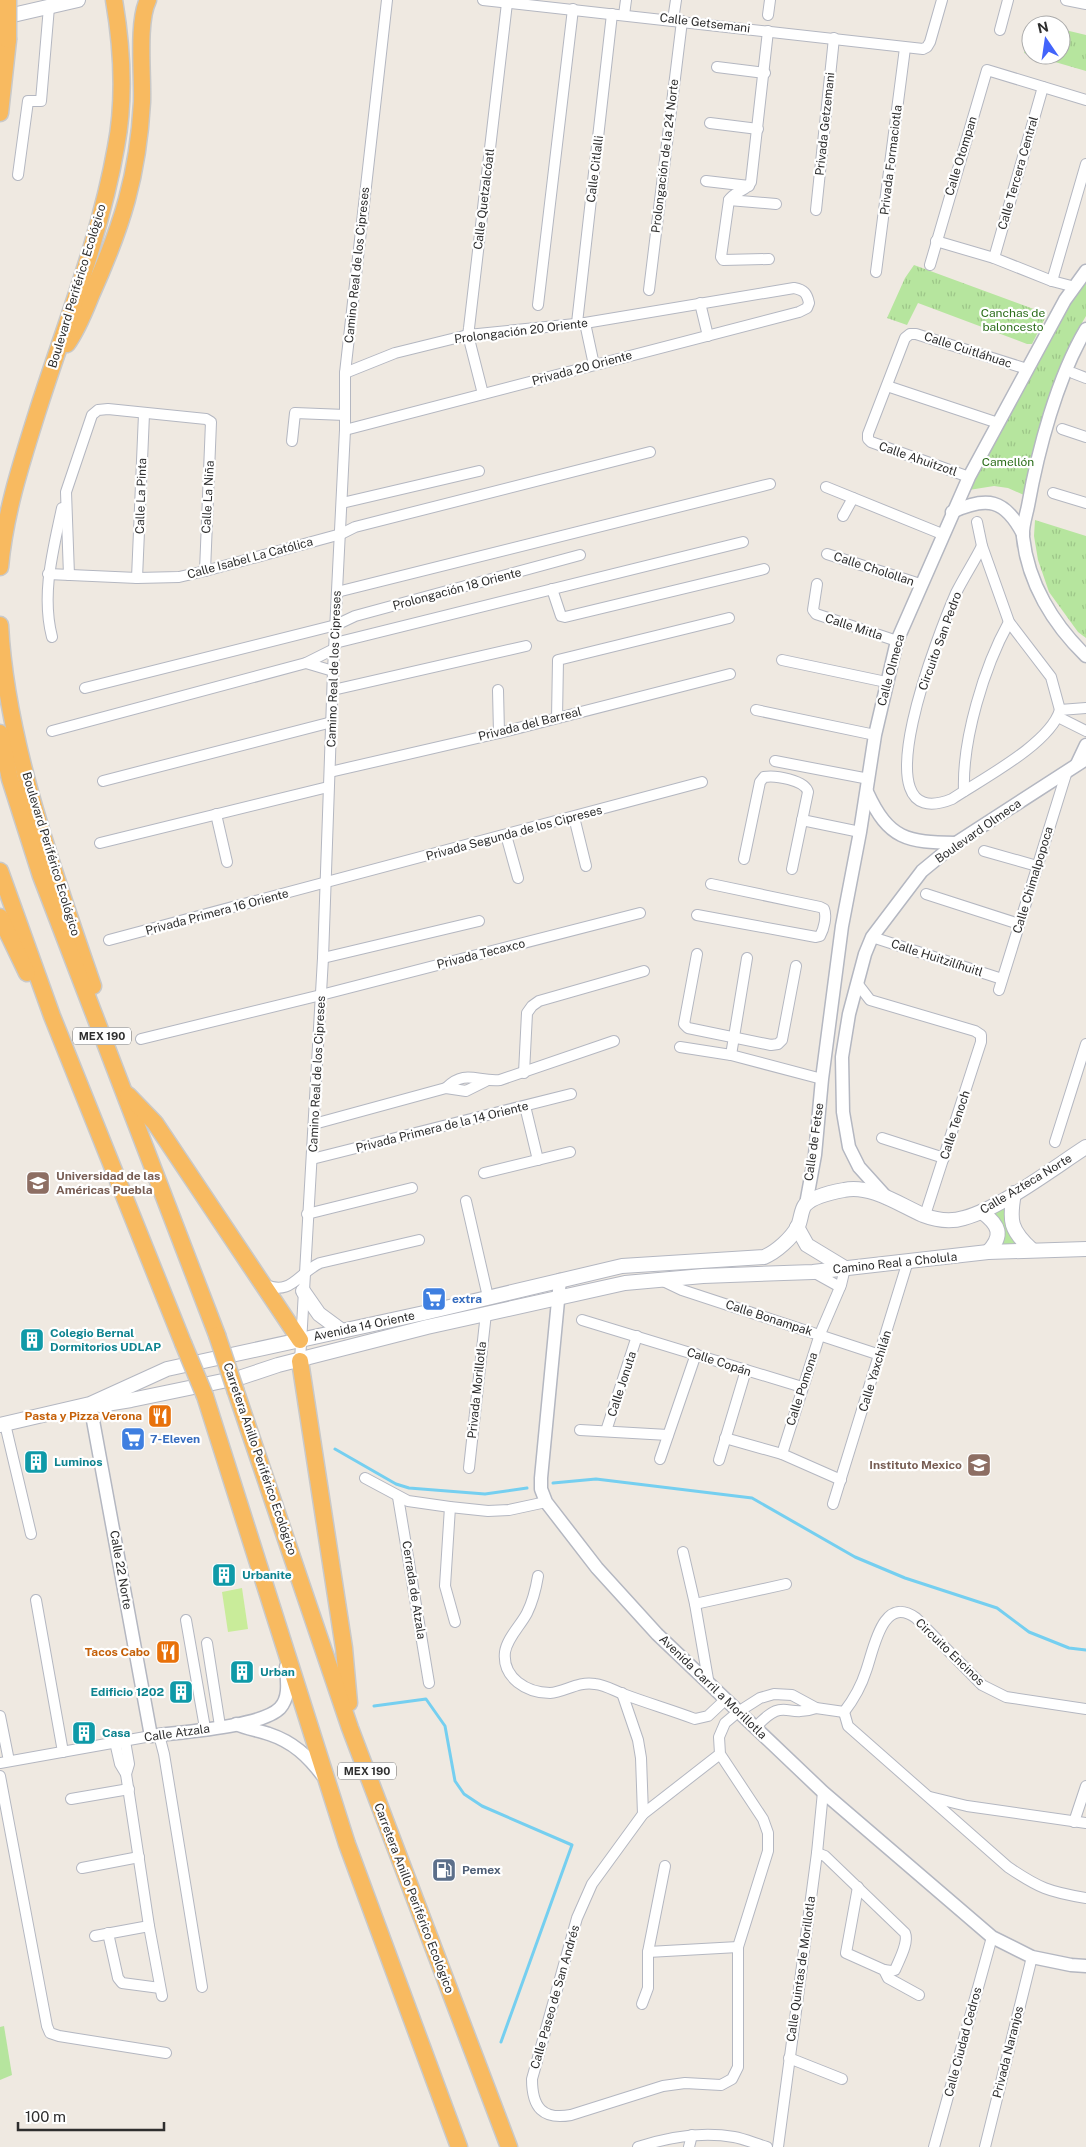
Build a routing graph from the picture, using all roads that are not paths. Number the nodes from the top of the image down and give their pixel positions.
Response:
1 (8, 0) edge
2 (78, 0) edge
3 (114, 0) edge
4 (148, 0) edge
5 (387, 0) edge
6 (483, 0) edge
7 (626, 0) edge
8 (676, 0) edge
9 (770, 0) edge
10 (942, 0) edge
11 (1008, 0) edge
12 (1066, 0) edge
13 (507, 3) junction
14 (1086, 4) edge
15 (49, 7) junction
16 (573, 9) junction
17 (612, 14) junction
18 (768, 14) dead end
19 (624, 15) junction
20 (0, 18) edge
21 (677, 20) junction
22 (1000, 30) dead end
23 (768, 31) junction
24 (834, 38) junction
25 (905, 48) junction
26 (717, 67) dead end
27 (764, 73) junction
28 (1043, 87) junction
29 (1086, 100) edge
30 (0, 112) edge
31 (710, 123) dead end
32 (758, 129) junction
33 (1086, 164) edge
34 (18, 175) dead end
35 (706, 180) dead end
36 (750, 186) junction
37 (729, 200) junction
38 (776, 204) dead end
39 (816, 210) dead end
40 (936, 241) junction
41 (994, 258) junction
42 (769, 259) dead end
43 (930, 265) dead end
44 (1086, 271) edge
45 (876, 272) dead end
46 (1052, 281) junction
47 (1075, 287) junction
48 (649, 290) dead end
49 (808, 298) joint
50 (700, 303) junction
51 (538, 304) dead end
52 (581, 323) junction
53 (1086, 329) edge
54 (468, 335) junction
55 (708, 336) junction
56 (53, 364) junction
57 (594, 365) junction
58 (1027, 370) junction
59 (345, 373) junction
60 (1073, 373) dead end
61 (1086, 378) edge
62 (887, 386) junction
63 (483, 394) junction
64 (144, 414) junction
65 (345, 415) junction
66 (998, 424) junction
67 (1062, 429) dead end
68 (345, 430) junction
69 (1086, 437) edge
70 (292, 440) dead end
71 (650, 452) dead end
72 (479, 470) dead end
73 (968, 477) junction
74 (770, 484) dead end
75 (14, 485) junction
76 (826, 487) dead end
77 (66, 492) junction
78 (1053, 493) dead end
79 (853, 498) junction
80 (342, 503) junction
81 (1086, 503) edge
82 (0, 510) edge
83 (952, 512) junction
84 (842, 516) dead end
85 (977, 522) dead end
86 (341, 534) junction
87 (942, 534) junction
88 (1023, 534) junction
89 (743, 542) dead end
90 (982, 546) junction
91 (827, 554) dead end
92 (580, 555) dead end
93 (0, 567) edge
94 (764, 569) dead end
95 (205, 572) junction
96 (48, 574) junction
97 (69, 575) junction
98 (138, 578) junction
99 (817, 584) dead end
100 (920, 584) junction
101 (552, 590) junction
102 (336, 592) junction
103 (730, 618) dead end
104 (1009, 622) junction
105 (0, 625) edge
106 (336, 625) junction
107 (52, 637) dead end
108 (897, 641) junction
109 (334, 646) junction
110 (526, 646) dead end
111 (1086, 656) edge
112 (782, 660) dead end
113 (306, 663) junction
114 (333, 671) junction
115 (730, 674) dead end
116 (886, 682) junction
117 (84, 688) dead end
118 (333, 690) junction
119 (498, 690) dead end
120 (1086, 708) edge
121 (756, 710) dead end
122 (1059, 714) junction
123 (558, 718) junction
124 (332, 722) junction
125 (52, 731) dead end
126 (1086, 731) edge
127 (499, 732) junction
128 (0, 733) edge
129 (875, 735) junction
130 (1086, 745) edge
131 (775, 761) dead end
132 (1077, 764) edge
133 (330, 772) junction
134 (869, 779) junction
135 (102, 781) dead end
136 (702, 782) dead end
137 (328, 787) junction
138 (964, 791) junction
139 (867, 792) junction
140 (216, 814) junction
141 (574, 817) junction
142 (802, 820) junction
143 (860, 832) junction
144 (506, 835) junction
145 (100, 843) dead end
146 (956, 844) junction
147 (984, 851) dead end
148 (744, 858) dead end
149 (227, 862) dead end
150 (586, 866) dead end
151 (1037, 866) junction
152 (792, 869) dead end
153 (0, 871) edge
154 (518, 878) dead end
155 (325, 883) junction
156 (711, 884) dead end
157 (926, 894) dead end
158 (640, 913) dead end
159 (698, 915) dead end
160 (0, 917) edge
161 (479, 921) dead end
162 (824, 922) junction
163 (1019, 924) junction
164 (842, 926) junction
165 (872, 937) junction
166 (109, 940) dead end
167 (697, 954) dead end
168 (323, 958) junction
169 (747, 958) dead end
170 (796, 966) dead end
171 (644, 971) dead end
172 (1002, 979) junction
173 (857, 983) junction
174 (998, 990) dead end
175 (321, 995) junction
176 (52, 1016) junction
177 (733, 1037) junction
178 (141, 1038) dead end
179 (614, 1041) dead end
180 (1086, 1044) edge
181 (680, 1047) dead end
182 (731, 1055) junction
183 (524, 1073) junction
184 (822, 1079) junction
185 (123, 1086) junction
186 (571, 1094) dead end
187 (525, 1106) junction
188 (314, 1124) junction
189 (882, 1138) dead end
190 (1055, 1142) dead end
191 (1086, 1147) edge
192 (570, 1152) dead end
193 (944, 1158) junction
194 (312, 1159) junction
195 (538, 1160) junction
196 (484, 1173) dead end
197 (412, 1188) dead end
198 (1014, 1193) junction
199 (887, 1198) junction
200 (466, 1201) dead end
201 (806, 1204) junction
202 (982, 1212) junction
203 (308, 1214) junction
204 (925, 1215) junction
205 (797, 1227) junction
206 (419, 1240) dead end
207 (1086, 1248) edge
208 (1032, 1250) junction
209 (988, 1252) junction
210 (908, 1261) junction
211 (846, 1268) junction
212 (813, 1272) junction
213 (304, 1273) junction
214 (703, 1276) joint
215 (660, 1279) junction
216 (560, 1280) junction
217 (263, 1284) junction
218 (840, 1287) junction
219 (303, 1290) junction
220 (558, 1296) junction
221 (488, 1297) junction
222 (486, 1312) junction
223 (426, 1320) junction
224 (582, 1320) dead end
225 (342, 1331) junction
226 (820, 1334) junction
227 (217, 1335) joint
228 (637, 1336) junction
229 (300, 1340) junction
230 (696, 1354) junction
231 (880, 1355) junction
232 (300, 1360) junction
233 (746, 1370) junction
234 (802, 1387) junction
235 (90, 1404) junction
236 (3, 1424) edge
237 (580, 1430) dead end
238 (606, 1431) junction
239 (668, 1435) junction
240 (725, 1438) junction
241 (782, 1454) junction
242 (660, 1459) dead end
243 (719, 1460) dead end
244 (469, 1468) dead end
245 (365, 1478) dead end
246 (841, 1480) junction
247 (398, 1497) junction
248 (546, 1502) junction
249 (833, 1504) dead end
250 (450, 1507) junction
251 (31, 1534) dead end
252 (683, 1552) dead end
253 (538, 1576) dead end
254 (786, 1584) dead end
255 (36, 1600) dead end
256 (694, 1604) junction
257 (186, 1620) dead end
258 (455, 1622) dead end
259 (206, 1643) dead end
260 (285, 1650) junction
261 (429, 1683) dead end
262 (709, 1685) junction
263 (622, 1693) junction
264 (725, 1700) junction
265 (816, 1708) junction
266 (1086, 1709) edge
267 (738, 1712) junction
268 (844, 1712) junction
269 (0, 1716) edge
270 (236, 1724) junction
271 (220, 1726) junction
272 (205, 1728) junction
273 (350, 1728) junction
274 (756, 1728) junction
275 (155, 1735) junction
276 (120, 1741) junction
277 (63, 1752) junction
278 (720, 1754) junction
279 (4, 1762) edge
280 (0, 1776) edge
281 (327, 1781) junction
282 (1086, 1786) edge
283 (128, 1789) junction
284 (823, 1792) junction
285 (927, 1796) junction
286 (71, 1799) dead end
287 (643, 1814) junction
288 (1074, 1822) junction
289 (1086, 1824) edge
290 (817, 1854) junction
291 (139, 1857) junction
292 (665, 1866) dead end
293 (82, 1868) dead end
294 (858, 1887) junction
295 (1086, 1898) edge
296 (149, 1926) junction
297 (108, 1934) junction
298 (95, 1936) dead end
299 (992, 1937) junction
300 (738, 1947) junction
301 (648, 1952) junction
302 (1032, 1957) junction
303 (1086, 1966) edge
304 (884, 1970) junction
305 (202, 1987) dead end
306 (919, 1995) dead end
307 (642, 2004) dead end
308 (166, 2053) dead end
309 (789, 2058) junction
310 (842, 2079) dead end
311 (692, 2135) junction
312 (457, 2143) edge
313 (760, 2146) edge
314 (509, 2147) edge
315 (638, 2147) edge
316 (689, 2147) edge
317 (778, 2147) edge
318 (934, 2147) edge
319 (984, 2147) edge

1 - 30 highway, bridge
2 - 15 main road
3 - 56 highway, Boulevard Periférico Ecológico
4 - 56 highway
5 - 59 street, Camino Real de los Cipreses
6 - 13 street, Calle Getsemani
7 - 19 street
8 - 21 street, Prolongación de la 24 Norte
9 - 18 street
10 - 25 street, Calle Getsemani
11 - 22 street
12 - 14 street
13 - 16 street, Calle Getsemani
13 - 54 street, Calle Quetzalcóatl
15 - 20 main road
15 - 34 street
16 - 17 street, Calle Getsemani
16 - 51 street
17 - 19 street, Calle Getsemani
17 - 52 street, Calle Citlalli
19 - 21 street, Calle Getsemani
21 - 23 street, Calle Getsemani
21 - 48 street, Prolongación de la 24 Norte
23 - 24 street, Calle Getsemani
23 - 27 street
24 - 25 street, Calle Getsemani
24 - 39 street, Privada Getzemani
25 - 45 street, Privada Formaciotla
26 - 27 street
27 - 32 street
28 - 29 street
28 - 40 street, Calle Otompan
28 - 41 street, Calle Tercera Central
31 - 32 street
32 - 36 street
33 - 46 street
35 - 36 street
36 - 37 street
37 - 38 street
37 - 42 street
40 - 41 street
40 - 43 street, Calle Otompan
41 - 46 street
44 - 47 street, Calle Olmeca
46 - 47 street
47 - 58 street, Calle Olmeca
49 - 50 street, Prolongación 20 Oriente
49 - 55 street, Privada 20 Oriente
50 - 52 street, Prolongación 20 Oriente
50 - 55 street
52 - 54 street, Prolongación 20 Oriente
52 - 57 street, Calle Citlalli
53 - 88 street
54 - 59 street, Prolongación 20 Oriente
54 - 63 street, Calle Quetzalcóatl
55 - 57 street, Privada 20 Oriente
56 - 75 highway, Boulevard Periférico Ecológico
57 - 63 street, Privada 20 Oriente
58 - 62 street, Calle Cuitláhuac
58 - 66 street, Calle Olmeca
59 - 65 street, Camino Real de los Cipreses
60 - 61 street
62 - 66 street
62 - 73 street, Calle Ahuitzotl
63 - 68 street, Privada 20 Oriente
64 - 77 street
64 - 95 street, Calle La Niña
64 - 98 street, Calle La Pinta
65 - 68 street, Camino Real de los Cipreses
65 - 70 street
66 - 73 street, Calle Olmeca
67 - 69 street
68 - 80 street, Camino Real de los Cipreses
71 - 86 street, Calle Isabel La Católica
72 - 80 street
73 - 83 street, Calle Olmeca
74 - 102 street
75 - 82 highway
75 - 93 highway, Boulevard Periférico Ecológico
76 - 79 street
77 - 96 street
77 - 97 street
78 - 81 street
79 - 84 street
79 - 87 street
80 - 86 street, Camino Real de los Cipreses
83 - 87 street, Calle Olmeca
83 - 88 street
85 - 90 street
86 - 95 street, Calle Isabel La Católica
86 - 102 street, Camino Real de los Cipreses
87 - 100 street, Calle Olmeca
88 - 111 street
89 - 101 street
90 - 104 street
90 - 138 street, Circuito San Pedro
91 - 100 street, Calle Cholollan
92 - 106 street, Prolongación 18 Oriente
94 - 101 street
95 - 98 street, Calle Isabel La Católica
96 - 97 street, Calle Isabel La Católica
96 - 107 street
97 - 98 street, Calle Isabel La Católica
99 - 108 street, Calle Mitla
100 - 108 street, Calle Olmeca
101 - 109 street
102 - 106 street, Camino Real de los Cipreses
103 - 123 street
104 - 122 street
104 - 138 street
105 - 185 highway, Boulevard Periférico Ecológico
106 - 109 street, Camino Real de los Cipreses
106 - 117 street, Prolongación 18 Oriente
108 - 116 street, Calle Olmeca
109 - 113 street
109 - 114 street, Camino Real de los Cipreses
110 - 118 street
112 - 116 street
113 - 114 street
113 - 125 street
114 - 118 street, Camino Real de los Cipreses
115 - 123 street, Privada del Barreal
116 - 129 street, Calle Olmeca
118 - 124 street, Camino Real de los Cipreses
119 - 127 street
120 - 122 street
121 - 129 street
122 - 126 street
122 - 138 street, Circuito San Pedro
123 - 127 street, Privada del Barreal
124 - 133 street, Camino Real de los Cipreses
124 - 135 street
127 - 133 street, Privada del Barreal
128 - 185 highway, Boulevard Periférico Ecológico / MEX 190
129 - 134 street, Calle Olmeca
130 - 132 street
131 - 134 street
132 - 146 street, Boulevard Olmeca
132 - 151 street, Calle Chimalpopoca
133 - 137 street, Camino Real de los Cipreses
134 - 139 street, Calle Olmeca
136 - 141 street, Privada Segunda de los Cipreses
137 - 140 street
137 - 155 street, Camino Real de los Cipreses
139 - 143 street, Calle Olmeca
139 - 146 street
140 - 145 street
140 - 149 street
141 - 144 street, Privada Segunda de los Cipreses
141 - 150 street
142 - 143 street
142 - 148 street
142 - 152 street
143 - 164 street, Calle Olmeca
144 - 154 street
144 - 155 street, Privada Segunda de los Cipreses
146 - 165 street, Boulevard Olmeca
147 - 151 street
151 - 163 street, Calle Chimalpopoca
153 - 176 highway, MEX 190
155 - 166 street, Privada Primera 16 Oriente
155 - 168 street, Camino Real de los Cipreses
156 - 162 street
157 - 163 street
158 - 175 street, Privada Tecaxco
159 - 162 street
160 - 176 highway
161 - 168 street
162 - 164 street
163 - 172 street, Calle Chimalpopoca
164 - 184 street, Calle Olmeca
165 - 172 street, Calle Huitzilíhuitl
165 - 173 street, Boulevard Olmeca
167 - 177 street
168 - 175 street, Camino Real de los Cipreses
169 - 177 street
170 - 177 street
171 - 183 street
172 - 174 street, Calle Chimalpopoca
173 - 193 street, Calle Tenoch
173 - 199 street, Boulevard Olmeca
175 - 178 street, Privada Tecaxco
175 - 188 street, Camino Real de los Cipreses
176 - 260 highway, MEX 190, bridge
177 - 182 street
179 - 183 street
180 - 190 street
181 - 182 street
182 - 184 street
183 - 188 street
184 - 201 street, Calle de Fetse
185 - 217 highway
185 - 227 highway, Boulevard Periférico Ecológico / MEX 190
186 - 187 street, Privada Primera de la 14 Oriente
187 - 194 street, Privada Primera de la 14 Oriente
187 - 195 street
188 - 194 street, Camino Real de los Cipreses
189 - 193 street
191 - 198 main road, Calle Azteca Norte
192 - 195 street
193 - 204 street, Calle Tenoch
194 - 203 street, Camino Real de los Cipreses
195 - 196 street
197 - 203 street
198 - 202 main road, Calle Azteca Norte
198 - 208 main road
199 - 201 main road, Calle Azteca Norte
199 - 204 main road, Calle Azteca Norte
200 - 221 street
201 - 205 main road
202 - 204 main road, Calle Azteca Norte
202 - 209 main road
203 - 213 street, Camino Real de los Cipreses
205 - 211 main road
205 - 216 main road, Avenida 14 Oriente
206 - 213 street
207 - 208 main road, Camino Real a Cholula
208 - 209 main road, Camino Real a Cholula
209 - 210 main road, Camino Real a Cholula
210 - 211 main road, Camino Real a Cholula
210 - 231 street, Calle Yaxchilán
211 - 212 main road, Camino Real a Cholula
211 - 218 street, Calle Pomona
212 - 214 main road, Camino Real a Cholula
212 - 218 street
213 - 217 street
213 - 219 street, Camino Real de los Cipreses
214 - 215 main road, Avenida 14 Oriente
215 - 220 main road, Avenida 14 Oriente
215 - 226 street, Calle Bonampak
216 - 220 street, Avenida Carril a Morillotla
216 - 221 main road, Avenida 14 Oriente
217 - 229 highway
218 - 226 street, Calle Pomona
219 - 225 main road
219 - 229 street, Camino Real de los Cipreses
220 - 222 main road, Avenida 14 Oriente
220 - 248 street, Avenida Carril a Morillotla
221 - 223 main road, Avenida 14 Oriente
222 - 223 main road, Avenida 14 Oriente
222 - 244 street, Privada Morillotla
223 - 225 main road, Avenida 14 Oriente
223 - 232 main road, Avenida 14 Oriente
224 - 228 street, Calle Copán
225 - 229 main road, Avenida 14 Oriente
226 - 231 street, Calle Bonampak
226 - 234 street, Calle Pomona
227 - 273 highway, Carretera Anillo Periférico Ecológico / MEX 190, bridge
228 - 230 street, Calle Copán
228 - 238 street, Calle Jonuta
229 - 232 street, Camino Real de los Cipreses
229 - 235 main road, Avenida 14 Oriente
230 - 233 street, Calle Copán
230 - 239 street
231 - 246 street, Calle Yaxchilán
232 - 235 main road, Avenida 14 Oriente
232 - 273 highway
233 - 234 street, Calle Copán
233 - 240 street
234 - 241 street, Calle Pomona
235 - 236 main road, Avenida 14 Oriente
235 - 275 street, Calle 22 Norte
236 - 251 street
237 - 238 street
238 - 239 street
239 - 242 street
240 - 241 street
240 - 243 street
241 - 246 street
245 - 247 street
246 - 249 street, Calle Yaxchilán
247 - 250 street
247 - 261 street, Cerrada de Atzala
248 - 250 street
248 - 262 street, Avenida Carril a Morillotla
250 - 258 street
252 - 256 street
253 - 263 street
254 - 256 street
255 - 277 street
256 - 262 street
257 - 272 street
259 - 271 street
260 - 270 street, Calle Atzala
260 - 281 highway, MEX 190
262 - 264 street, Avenida Carril a Morillotla
263 - 264 street
263 - 287 street
264 - 267 street, Avenida Carril a Morillotla
265 - 267 street
265 - 268 street
265 - 274 street
266 - 268 street, Circuito Encinos
267 - 274 street, Avenida Carril a Morillotla
267 - 278 street
268 - 285 street
269 - 279 street
270 - 271 street, Calle Atzala
270 - 281 street, Calle Atzala
271 - 272 street, Calle Atzala
272 - 275 street, Calle Atzala
273 - 314 highway, Carretera Anillo Periférico Ecológico / MEX 190
274 - 284 street, Avenida Carril a Morillotla
275 - 276 street, Calle Atzala
275 - 305 street
276 - 277 street, Calle Atzala
276 - 283 street
277 - 279 street, Calle Atzala
278 - 287 street, Calle Paseo de San Andrés
278 - 300 street, Calle Paseo de San Andrés
280 - 308 street
281 - 312 highway, MEX 190
282 - 288 street
283 - 286 street
283 - 291 street
284 - 290 street, Calle Quintas de Morillotla
284 - 299 street, Avenida Carril a Morillotla
285 - 288 street
285 - 295 street
287 - 300 street, Calle Paseo de San Andrés
288 - 289 street
290 - 294 street
290 - 309 street, Calle Quintas de Morillotla
291 - 293 street
291 - 296 street
292 - 301 street
294 - 304 street
294 - 304 street
296 - 297 street
296 - 297 street
297 - 298 street
299 - 302 street, Avenida Carril a Morillotla
299 - 318 street, Calle Ciudad Cedros
300 - 301 street
301 - 307 street
302 - 303 street, Avenida Carril a Morillotla
302 - 319 street, Privada Naranjos
304 - 306 street
309 - 310 street
309 - 317 street, Calle Quintas de Morillotla
311 - 313 street
311 - 315 street
311 - 316 street

